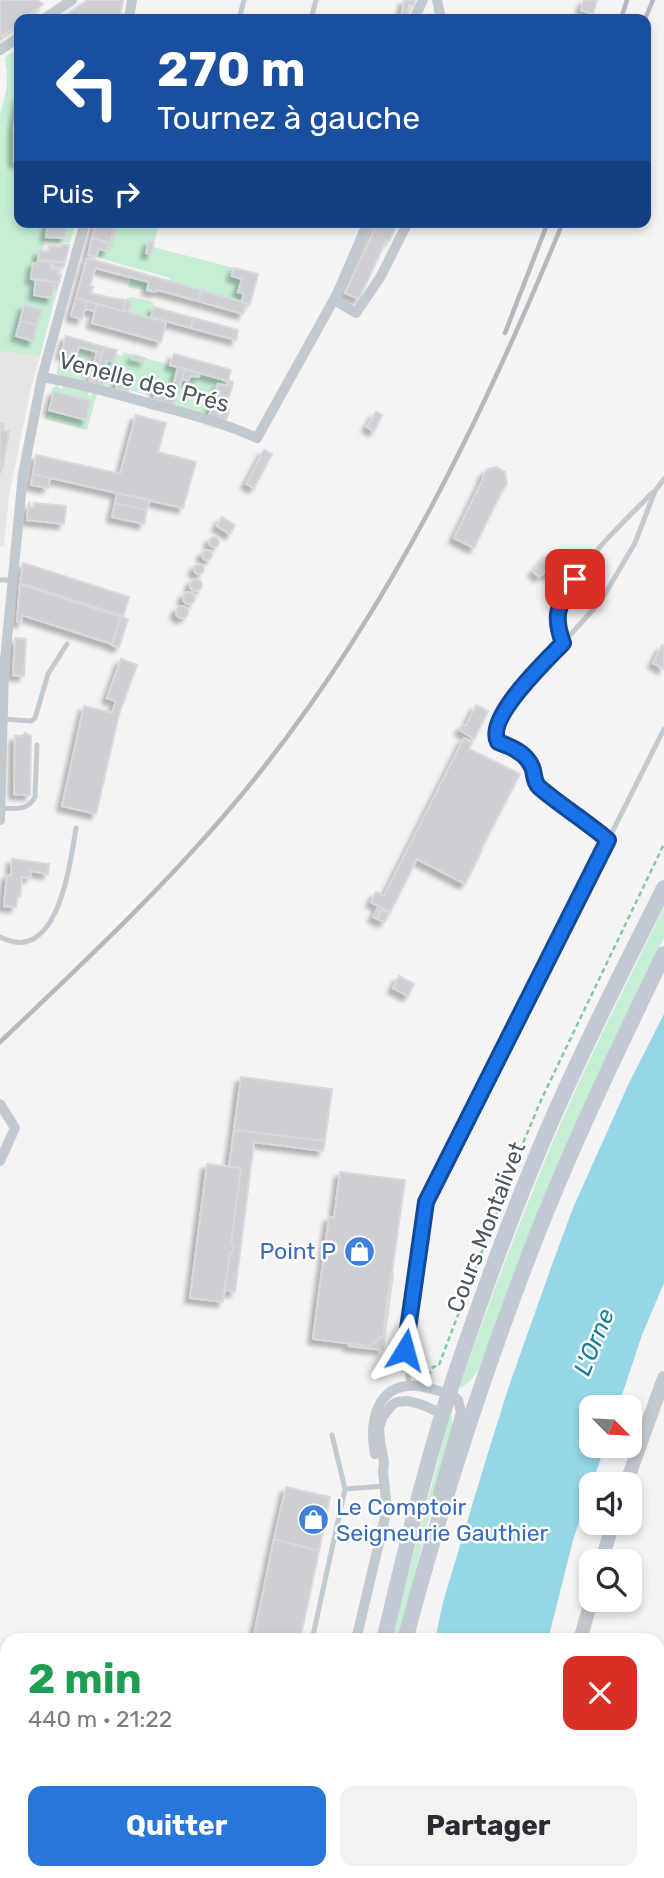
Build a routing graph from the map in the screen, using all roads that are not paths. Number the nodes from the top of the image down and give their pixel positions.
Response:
1 (72, 0) edge
2 (51, 14) edge
3 (83, 228) edge
4 (365, 228) edge
5 (405, 228) edge
6 (334, 300) junction
7 (42, 377) junction
8 (664, 479) edge
9 (654, 491) junction
10 (6, 580) edge
11 (563, 643) junction
12 (67, 644) dead end
13 (2, 719) junction
14 (664, 729) edge
15 (37, 746) dead end
16 (0, 808) edge
17 (0, 820) edge
18 (76, 828) dead end
19 (608, 840) junction
20 (664, 888) edge
21 (0, 937) edge
22 (664, 954) edge
23 (0, 1104) edge
24 (0, 1161) edge
25 (664, 1378) edge
26 (409, 1386) junction
27 (449, 1394) junction
28 (443, 1414) junction
29 (332, 1435) dead end
30 (383, 1472) junction
31 (630, 1472) edge
32 (385, 1486) junction
33 (345, 1489) junction
34 (444, 1505) junction
35 (588, 1612) edge
36 (314, 1633) edge
37 (358, 1633) edge
38 (386, 1633) edge
39 (407, 1633) edge
40 (582, 1633) edge

1 - 2 street
3 - 7 street
4 - 6 street
5 - 6 street
6 - 7 street, Venelle des Prés
7 - 10 street
8 - 9 lane
9 - 11 lane
9 - 11 lane
10 - 13 street
11 - 19 lane
12 - 13 lane
13 - 16 street
14 - 19 lane
15 - 16 lane
16 - 17 street
18 - 21 lane
19 - 26 lane
20 - 27 main road, Cours Montalivet
22 - 34 main road
23 - 24 street
25 - 31 street
26 - 27 street
26 - 30 street
27 - 28 main road, Cours Montalivet
27 - 34 street
28 - 30 street
28 - 38 main road, Cours Montalivet
29 - 33 lane
30 - 32 street
32 - 33 lane
32 - 37 street
33 - 36 lane
34 - 39 main road
35 - 40 street

